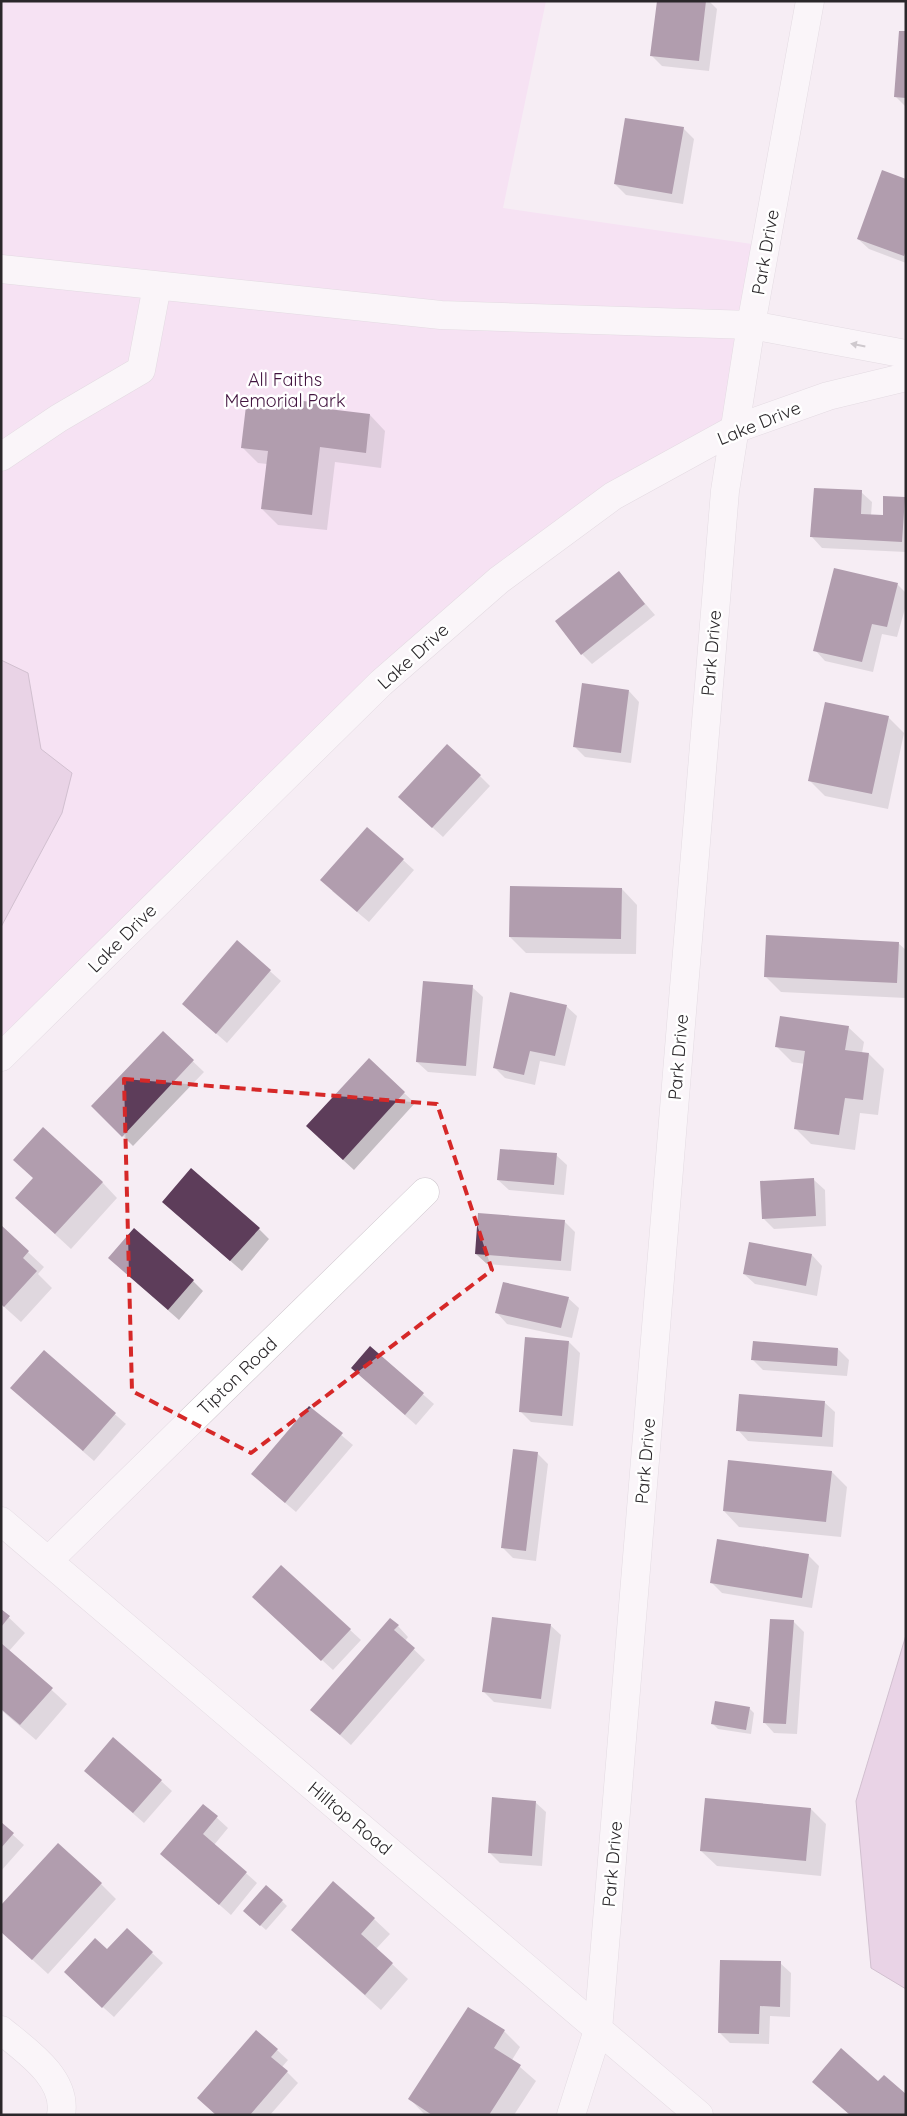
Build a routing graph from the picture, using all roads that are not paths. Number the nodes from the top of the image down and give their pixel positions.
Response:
1 (810, 1) edge
2 (1, 269) edge
3 (158, 286) junction
4 (752, 325) junction
5 (906, 354) edge
6 (906, 377) edge
7 (735, 429) junction
8 (1, 456) edge
9 (1, 1057) edge
10 (425, 1192) dead end
11 (1, 1522) edge
12 (48, 1561) junction
13 (1, 2030) edge
14 (598, 2030) junction
15 (61, 2112) edge
16 (571, 2115) edge
17 (699, 2115) edge

1 - 4 street, Park Drive
2 - 3 street
3 - 4 street
3 - 8 street
5 -> 4 street
4 - 7 street, Park Drive
6 - 7 street, Lake Drive
7 - 9 street, Lake Drive
7 - 14 street, Park Drive
10 - 12 street, Tipton Road
11 - 12 street, Hilltop Road
12 - 14 street, Hilltop Road
13 - 15 street
14 - 16 street, Park Drive
14 - 17 street, Hilltop Road

